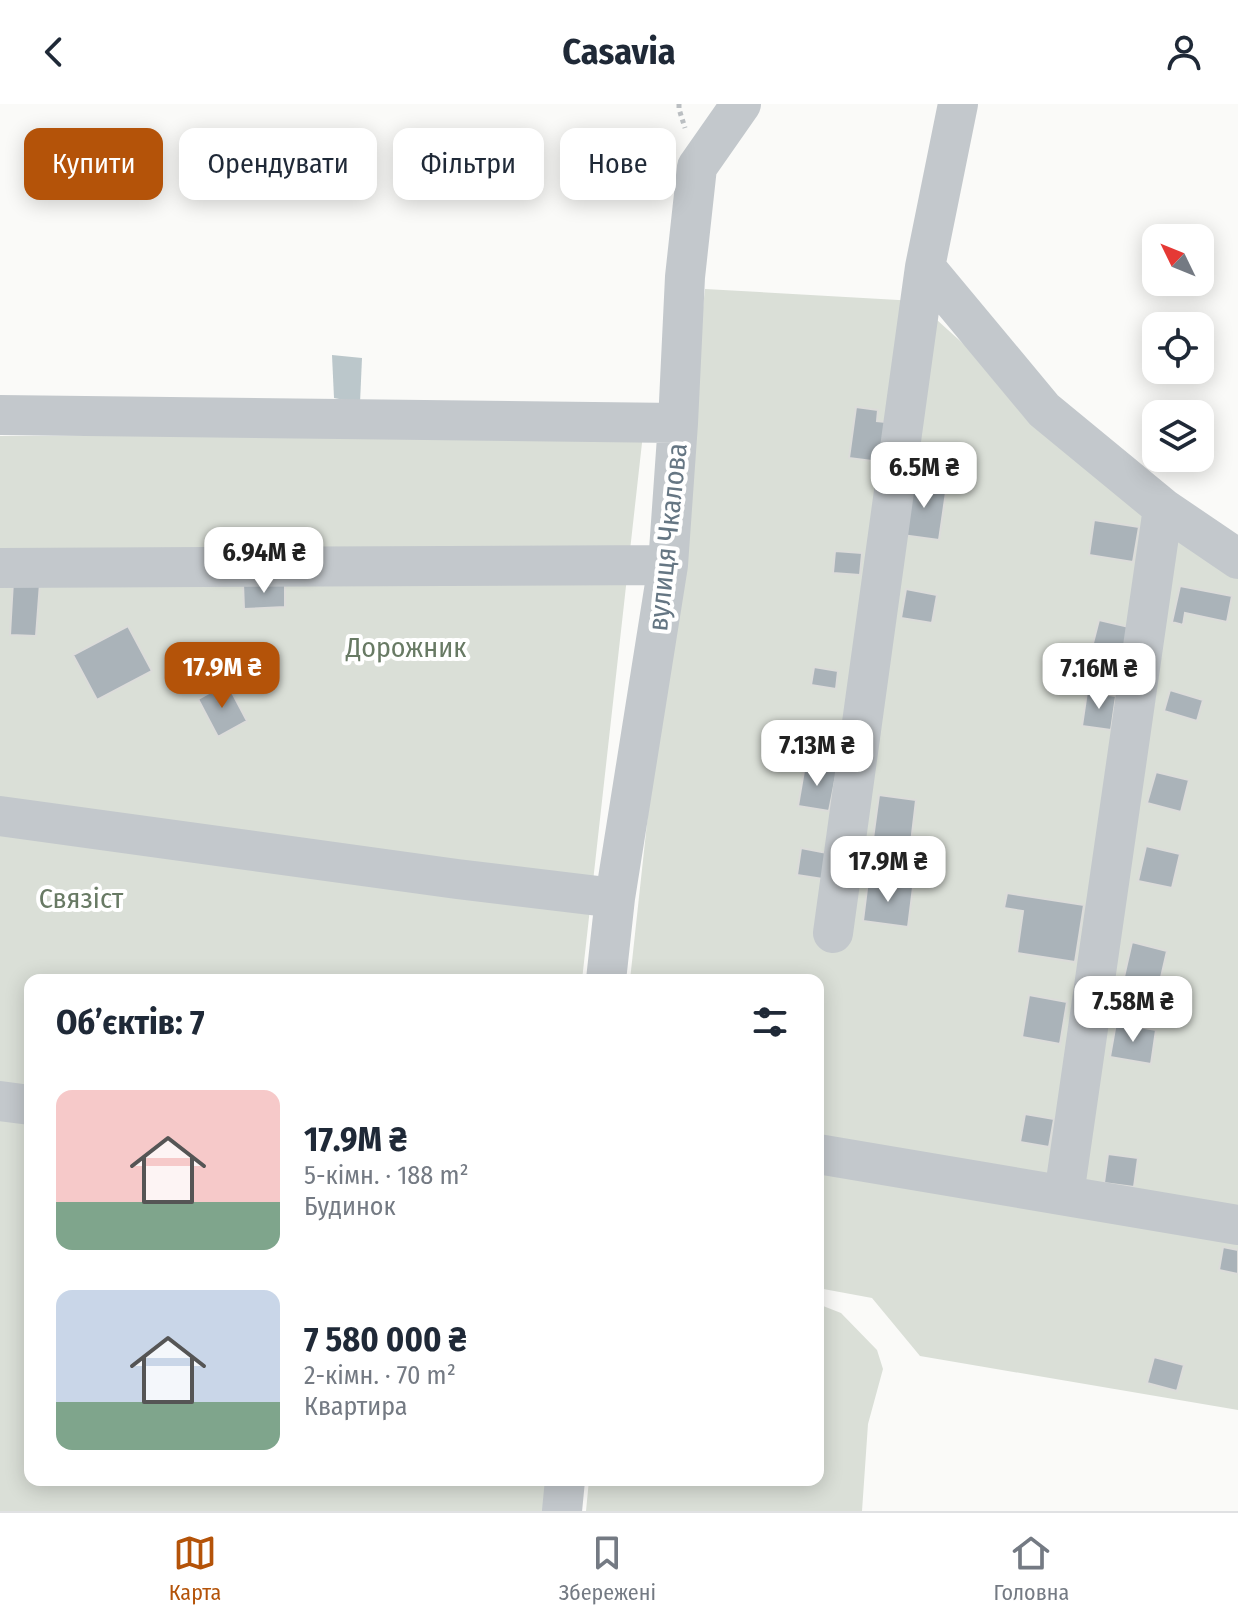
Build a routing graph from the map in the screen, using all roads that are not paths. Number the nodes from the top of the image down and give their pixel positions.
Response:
1 (741, 104) edge
2 (958, 104) edge
3 (925, 267) junction
4 (0, 415) edge
5 (678, 423) junction
6 (1163, 508) junction
7 (1238, 559) edge
8 (668, 565) junction
9 (0, 568) edge
10 (0, 816) edge
11 (615, 898) junction
12 (833, 933) dead end
13 (607, 974) edge
14 (0, 1101) edge
15 (24, 1104) edge
16 (824, 1155) edge
17 (1064, 1195) junction
18 (1238, 1225) edge
19 (564, 1486) edge
20 (562, 1511) edge

1 - 5 street, вулиця Чкалова
2 - 3 street
3 - 6 street
3 - 12 street
4 - 5 street
5 - 8 street, вулиця Чкалова
6 - 7 street
6 - 17 street
8 - 9 street
8 - 11 street, вулиця Чкалова
10 - 11 street
11 - 13 street, вулиця Чкалова
14 - 15 street
16 - 17 street
17 - 18 street
19 - 20 street

